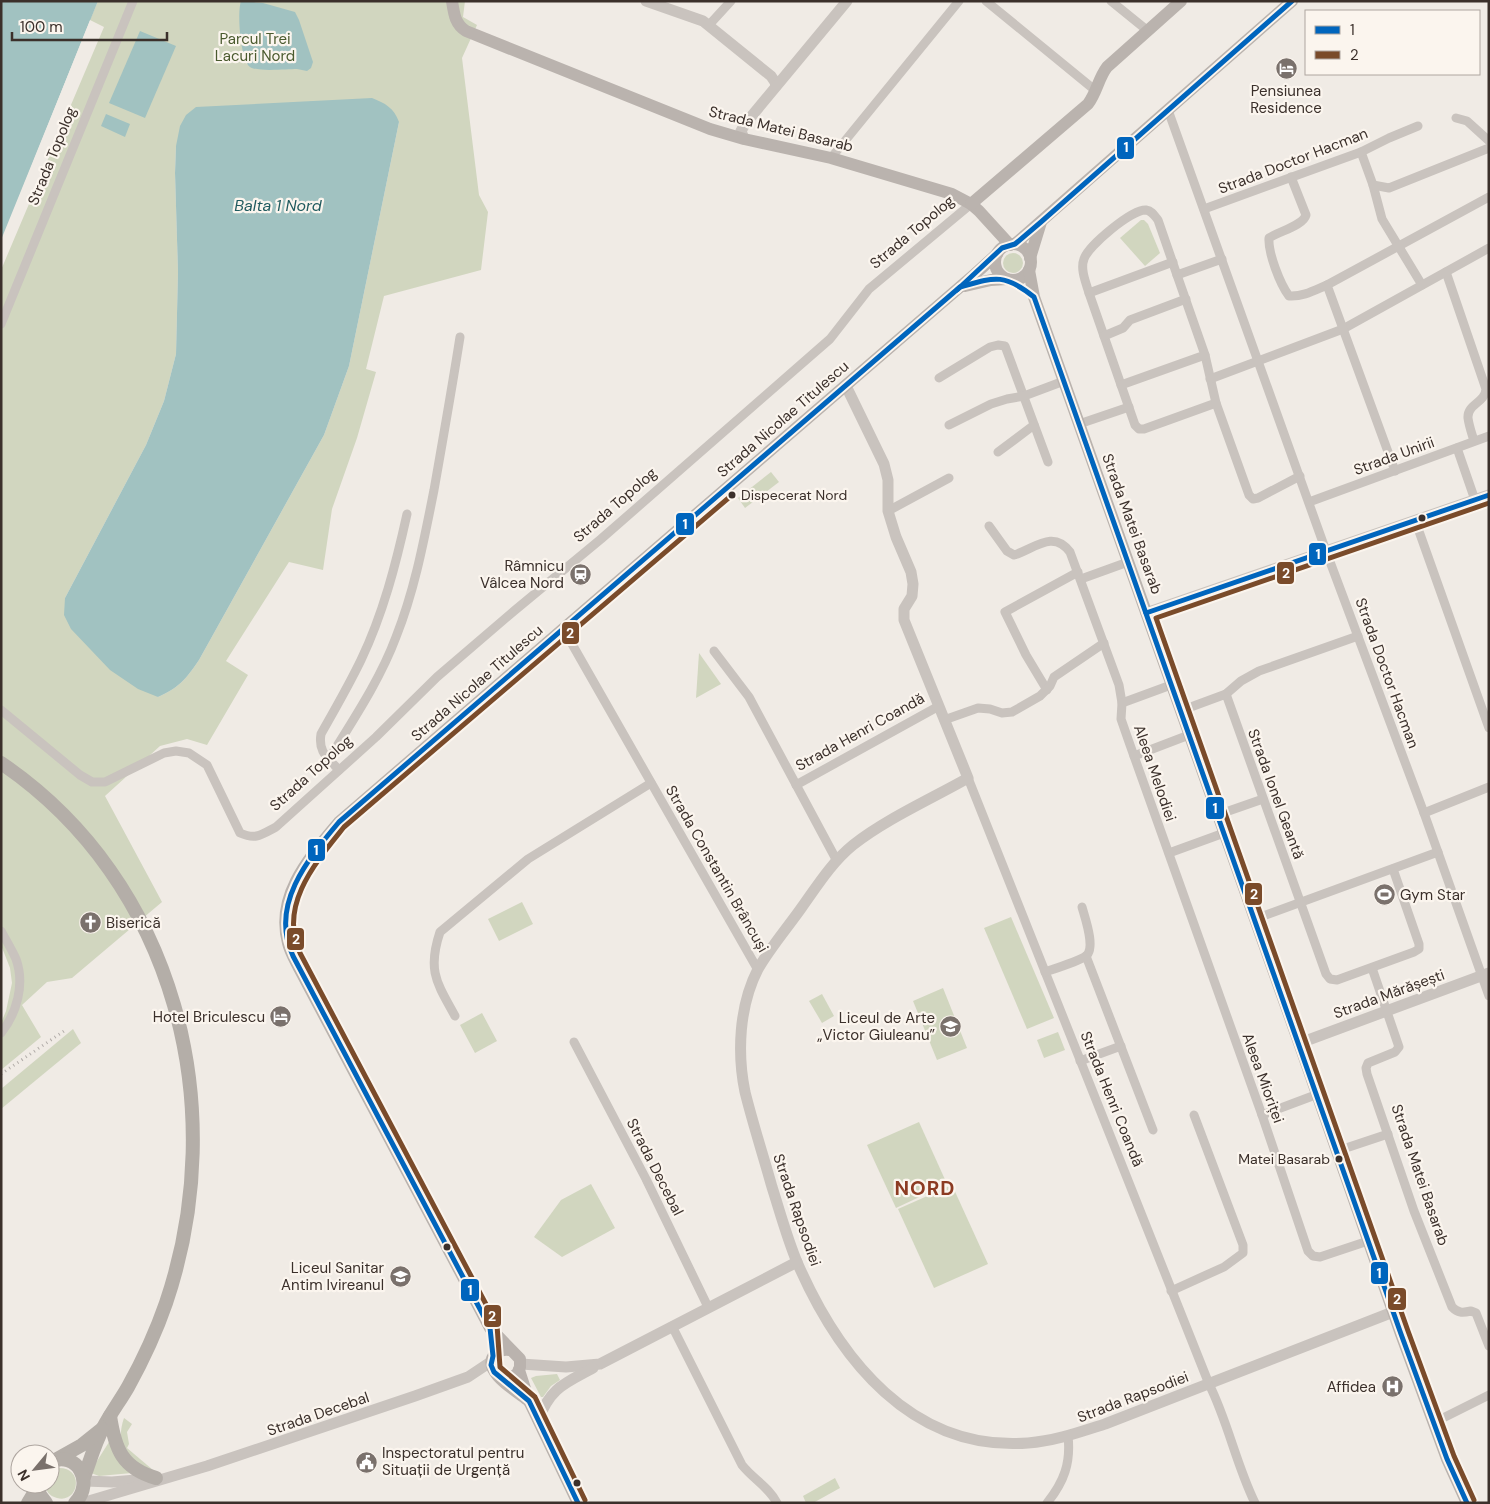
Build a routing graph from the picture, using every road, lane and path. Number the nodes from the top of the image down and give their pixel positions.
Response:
1 (133, 1) edge
2 (452, 1) edge
3 (646, 1) edge
4 (730, 1) edge
5 (847, 1) edge
6 (959, 1) edge
7 (986, 1) edge
8 (1111, 1) edge
9 (1181, 1) edge
10 (1292, 1) edge
11 (709, 25) junction
12 (1148, 31) junction
13 (776, 86) junction
14 (1096, 90) junction
15 (1168, 110) junction
16 (1456, 118) dead end
17 (1418, 126) dead end
18 (744, 139) junction
19 (1489, 141) edge
20 (1489, 148) edge
21 (1361, 152) junction
22 (830, 158) junction
23 (1291, 177) junction
24 (1373, 185) junction
25 (1489, 196) edge
26 (971, 204) junction
27 (1204, 209) junction
28 (1041, 222) junction
29 (1397, 246) junction
30 (1006, 248) junction
31 (1489, 248) edge
32 (1222, 259) junction
33 (1173, 262) junction
34 (1030, 264) junction
35 (1446, 272) junction
36 (1178, 275) junction
37 (1008, 280) junction
38 (1327, 285) junction
39 (1422, 285) junction
40 (960, 287) junction
41 (1089, 293) junction
42 (1034, 297) junction
43 (1186, 299) junction
44 (1, 324) edge
45 (1343, 329) junction
46 (1104, 336) junction
47 (460, 337) dead end
48 (1205, 354) junction
49 (1258, 361) junction
50 (939, 378) dead end
51 (1210, 379) junction
52 (1064, 382) junction
53 (1122, 384) junction
54 (846, 386) junction
55 (1024, 396) junction
56 (1216, 403) junction
57 (1129, 407) junction
58 (1079, 424) junction
59 (949, 425) dead end
60 (1034, 425) junction
61 (1489, 436) edge
62 (1474, 442) junction
63 (1457, 448) junction
64 (998, 452) dead end
65 (1048, 462) dead end
66 (1395, 471) junction
67 (1300, 476) junction
68 (949, 478) dead end
69 (1489, 495) edge
70 (1475, 500) junction
71 (1309, 502) junction
72 (888, 511) junction
73 (407, 514) dead end
74 (1415, 520) junction
75 (989, 526) dead end
76 (1326, 551) junction
77 (1128, 562) junction
78 (1079, 576) junction
79 (1146, 612) junction
80 (564, 630) junction
81 (1358, 636) junction
82 (1104, 643) junction
83 (714, 651) dead end
84 (1171, 685) junction
85 (1047, 690) junction
86 (1226, 694) junction
87 (1122, 704) junction
88 (939, 706) junction
89 (1, 710) edge
90 (1180, 711) junction
91 (944, 720) junction
92 (1489, 728) edge
93 (1189, 735) junction
94 (1134, 756) junction
95 (329, 760) junction
96 (1, 763) edge
97 (339, 770) junction
98 (968, 778) junction
99 (651, 782) junction
100 (796, 785) junction
101 (1489, 787) edge
102 (1263, 799) junction
103 (1424, 813) junction
104 (1217, 815) junction
105 (1224, 833) junction
106 (1438, 852) junction
107 (1168, 853) junction
108 (836, 861) junction
109 (1393, 869) junction
110 (1300, 903) junction
111 (1082, 907) dead end
112 (1255, 919) junction
113 (1, 931) edge
114 (1086, 956) junction
115 (1372, 968) junction
116 (758, 970) junction
117 (1045, 972) junction
118 (1485, 975) edge
119 (1489, 996) edge
120 (1387, 1011) junction
121 (455, 1016) dead end
122 (1, 1033) edge
123 (574, 1042) dead end
124 (1300, 1043) junction
125 (1121, 1046) junction
126 (1080, 1061) junction
127 (1318, 1094) junction
128 (1194, 1115) dead end
129 (1262, 1115) junction
130 (1153, 1130) dead end
131 (1388, 1134) junction
132 (1337, 1151) junction
133 (1368, 1241) junction
134 (797, 1262) junction
135 (1172, 1291) junction
136 (708, 1307) junction
137 (1393, 1312) junction
138 (672, 1326) junction
139 (490, 1328) junction
140 (1489, 1346) edge
141 (510, 1350) junction
142 (492, 1359) junction
143 (600, 1364) junction
144 (520, 1367) junction
145 (468, 1377) junction
146 (499, 1377) junction
147 (1209, 1384) junction
148 (1489, 1395) edge
149 (529, 1401) junction
150 (110, 1416) junction
151 (538, 1420) junction
152 (1433, 1423) junction
153 (103, 1429) junction
154 (1068, 1436) junction
155 (60, 1458) edge
156 (60, 1461) edge
157 (176, 1475) junction
158 (156, 1478) junction
159 (84, 1479) junction
160 (75, 1503) edge
161 (82, 1503) edge
162 (578, 1503) edge
163 (777, 1503) edge
164 (1047, 1503) edge
165 (1256, 1503) edge
166 (1467, 1503) edge

1 - 44 street, Strada Topolog
2 - 18 main road, Strada Matei Basarab
3 - 11 street
4 - 11 street
5 - 13 street
6 - 22 street
7 - 14 street
8 - 12 street
9 - 12 main road, Strada Topolog
10 - 15 main road, Strada Nicolae Titulescu
11 - 13 street
12 - 14 main road, Strada Topolog
13 - 18 street
14 - 26 main road, Strada Topolog
15 - 27 street, Strada Doctor Hacman
15 - 28 main road, Strada Nicolae Titulescu
16 - 19 street
17 - 21 street, Strada Doctor Hacman
18 - 22 main road, Strada Matei Basarab
20 - 24 street
21 - 23 street, Strada Doctor Hacman
21 - 24 street
22 - 26 main road, Strada Matei Basarab
23 - 27 street, Strada Doctor Hacman
23 - 38 street
24 - 29 street
25 - 29 street
26 - 30 main road, Strada Matei Basarab
26 - 97 street, Strada Topolog
27 - 32 street, Strada Doctor Hacman
28 - 30 main road, Strada Nicolae Titulescu
28 - 34 main road
29 - 38 street
29 - 39 street
30 - 34 main road
30 - 37 main road
30 - 40 main road, Strada Nicolae Titulescu
31 - 35 street
32 - 36 street
32 - 49 street, Strada Doctor Hacman
33 - 36 street
33 - 41 street
33 - 41 street
34 - 37 main road
34 - 42 main road, Strada Matei Basarab
35 - 39 street
35 - 62 street
36 - 43 street
37 - 40 main road, Strada Nicolae Titulescu
37 - 42 main road
38 - 45 street
39 - 45 street
40 - 54 main road, Strada Nicolae Titulescu
41 - 46 street
42 - 52 main road, Strada Matei Basarab
43 - 46 street
43 - 48 street
45 - 49 street
45 - 66 street
46 - 53 street
47 - 95 street
48 - 51 street
48 - 53 street
49 - 51 street
49 - 67 street, Strada Doctor Hacman
50 - 55 street
51 - 56 street
52 - 55 street
52 - 58 main road, Strada Matei Basarab
53 - 57 street
54 - 72 street, Strada Henri Coandă
54 - 80 main road, Strada Nicolae Titulescu
55 - 59 street
55 - 60 street
56 - 57 street
56 - 67 street
57 - 58 street
58 - 77 main road, Strada Matei Basarab
60 - 64 street
60 - 65 street
61 - 62 street, Strada Unirii
62 - 63 street, Strada Unirii
63 - 66 street, Strada Unirii
63 - 70 street
66 - 71 street, Strada Unirii
67 - 71 street, Strada Doctor Hacman
68 - 72 street
69 - 70 street
70 - 74 street
71 - 76 street, Strada Doctor Hacman
72 - 88 street, Strada Henri Coandă
73 - 95 street
74 - 76 street
74 - 92 street
75 - 78 street, Aleea Melodiei
76 - 79 street
76 - 81 street, Strada Doctor Hacman
77 - 78 street
77 - 79 main road, Strada Matei Basarab
78 - 82 street, Aleea Melodiei
78 - 85 street
79 - 84 main road, Strada Matei Basarab
80 - 99 street, Strada Constantin Brâncuși
80 - 139 main road, Strada Nicolae Titulescu
81 - 86 street
81 - 103 street, Strada Doctor Hacman
82 - 85 street
82 - 87 street, Aleea Melodiei
83 - 100 street
84 - 87 street
84 - 90 main road, Strada Matei Basarab
85 - 91 street
86 - 90 street
86 - 102 street, Strada Ionel Geantă
87 - 94 street, Aleea Melodiei
88 - 91 street, Strada Henri Coandă
88 - 100 street, Strada Henri Coandă
89 - 97 street, Strada Topolog
90 - 93 main road, Strada Matei Basarab
91 - 98 street, Strada Henri Coandă
93 - 94 street
93 - 104 main road, Strada Matei Basarab
94 - 107 street, Aleea Melodiei
95 - 97 street
96 - 150 highway
98 - 108 street, Strada Rapsodiei
98 - 117 street, Strada Henri Coandă
99 - 116 street, Strada Constantin Brâncuși
99 - 121 street, Strada Constantin Brâncuși
100 - 108 street
101 - 103 street
102 - 104 street
102 - 110 street, Strada Ionel Geantă
103 - 106 street, Strada Doctor Hacman
104 - 105 main road, Strada Matei Basarab
105 - 107 street
105 - 112 main road, Strada Matei Basarab
106 - 109 street
106 - 118 street, Strada Doctor Hacman
107 - 129 street, Aleea Mioriței
108 - 116 street, Strada Rapsodiei
109 - 110 street
109 - 115 street, Strada Ionel Geantă
110 - 112 street
110 - 115 street, Strada Ionel Geantă
111 - 114 street
112 - 124 main road, Strada Matei Basarab
113 - 122 street
114 - 117 street
114 - 125 street
115 - 120 street
116 - 134 street, Strada Rapsodiei
117 - 126 street, Strada Henri Coandă
118 - 119 street, Strada Doctor Hacman
118 - 120 street, Strada Mărășești
120 - 124 street, Strada Mărășești
120 - 131 street, Strada Matei Basarab
123 - 136 street, Strada Decebal
124 - 127 main road, Strada Matei Basarab
125 - 126 street
125 - 130 street
126 - 135 street, Strada Henri Coandă
127 - 129 street
127 - 132 main road, Strada Matei Basarab
128 - 135 street
129 - 133 street, Aleea Mioriței
131 - 132 street
131 - 140 street, Strada Matei Basarab
132 - 133 main road, Strada Matei Basarab
133 - 137 main road, Strada Matei Basarab
134 - 136 street
134 - 154 street, Strada Rapsodiei
135 - 147 street, Strada Henri Coandă
136 - 138 street
137 - 147 street, Strada Rapsodiei
137 - 152 main road, Strada Matei Basarab
138 - 143 street
138 - 163 street
139 - 141 main road
139 - 142 main road
141 - 142 main road
141 - 144 main road
142 - 145 street, Strada Decebal
142 - 146 main road
143 - 144 street
143 - 151 street
144 - 146 main road
144 - 149 main road
145 - 146 street, Strada Decebal
145 - 157 street, Strada Decebal
146 - 149 main road
147 - 154 street, Strada Rapsodiei
147 - 165 street, Strada Henri Coandă
148 - 152 street
149 - 151 main road
150 - 153 highway
150 - 158 highway
151 - 162 main road
152 - 166 main road, Strada Matei Basarab
153 - 155 highway
153 - 159 highway
154 - 164 street
156 - 159 highway
157 - 158 street, Strada Decebal
157 - 161 street, Strada Decebal
158 - 159 street, Strada Decebal
159 - 160 highway

